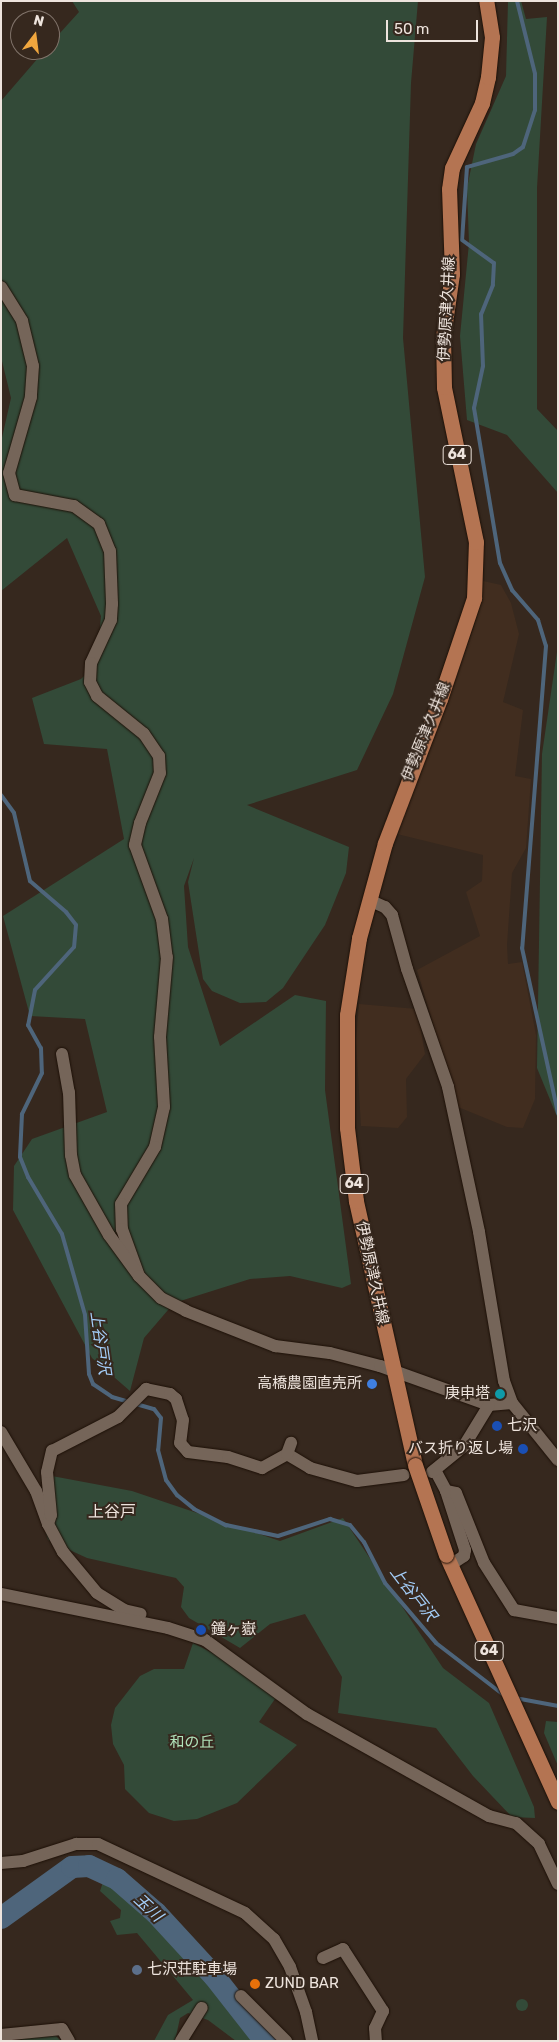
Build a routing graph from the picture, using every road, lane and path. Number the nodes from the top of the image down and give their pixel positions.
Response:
1 (486, 1) edge
2 (1, 287) edge
3 (369, 900) junction
4 (62, 1054) dead end
5 (139, 1276) junction
6 (393, 1372) junction
7 (512, 1403) junction
8 (489, 1405) junction
9 (1, 1432) edge
10 (558, 1460) edge
11 (410, 1470) junction
12 (446, 1492) junction
13 (48, 1524) junction
14 (450, 1565) junction
15 (1, 1594) edge
16 (558, 1618) edge
17 (185, 1633) junction
18 (558, 1802) edge
19 (1, 1863) edge
20 (558, 1884) edge
21 (323, 1958) dead end
22 (241, 1996) dead end
23 (202, 2008) dead end
24 (1, 2035) edge
25 (69, 2041) edge
26 (181, 2041) edge
27 (286, 2041) edge
28 (312, 2041) edge
29 (376, 2041) edge

1 - 3 main road, 伊勢原津久井線 / 64
2 - 5 street
3 - 6 main road, 伊勢原津久井線 / 64
3 - 7 street
4 - 5 street
5 - 6 street
6 - 8 street
6 - 11 main road, 伊勢原津久井線 / 64
7 - 8 street
7 - 10 street
8 - 12 street
9 - 13 street
11 - 13 street
11 - 14 main road, 64, bridge
12 - 14 street
12 - 16 street
13 - 17 street
14 - 18 main road, 64
15 - 17 street
17 - 20 street
19 - 28 street
21 - 29 street
22 - 27 street
23 - 26 street
24 - 25 street

